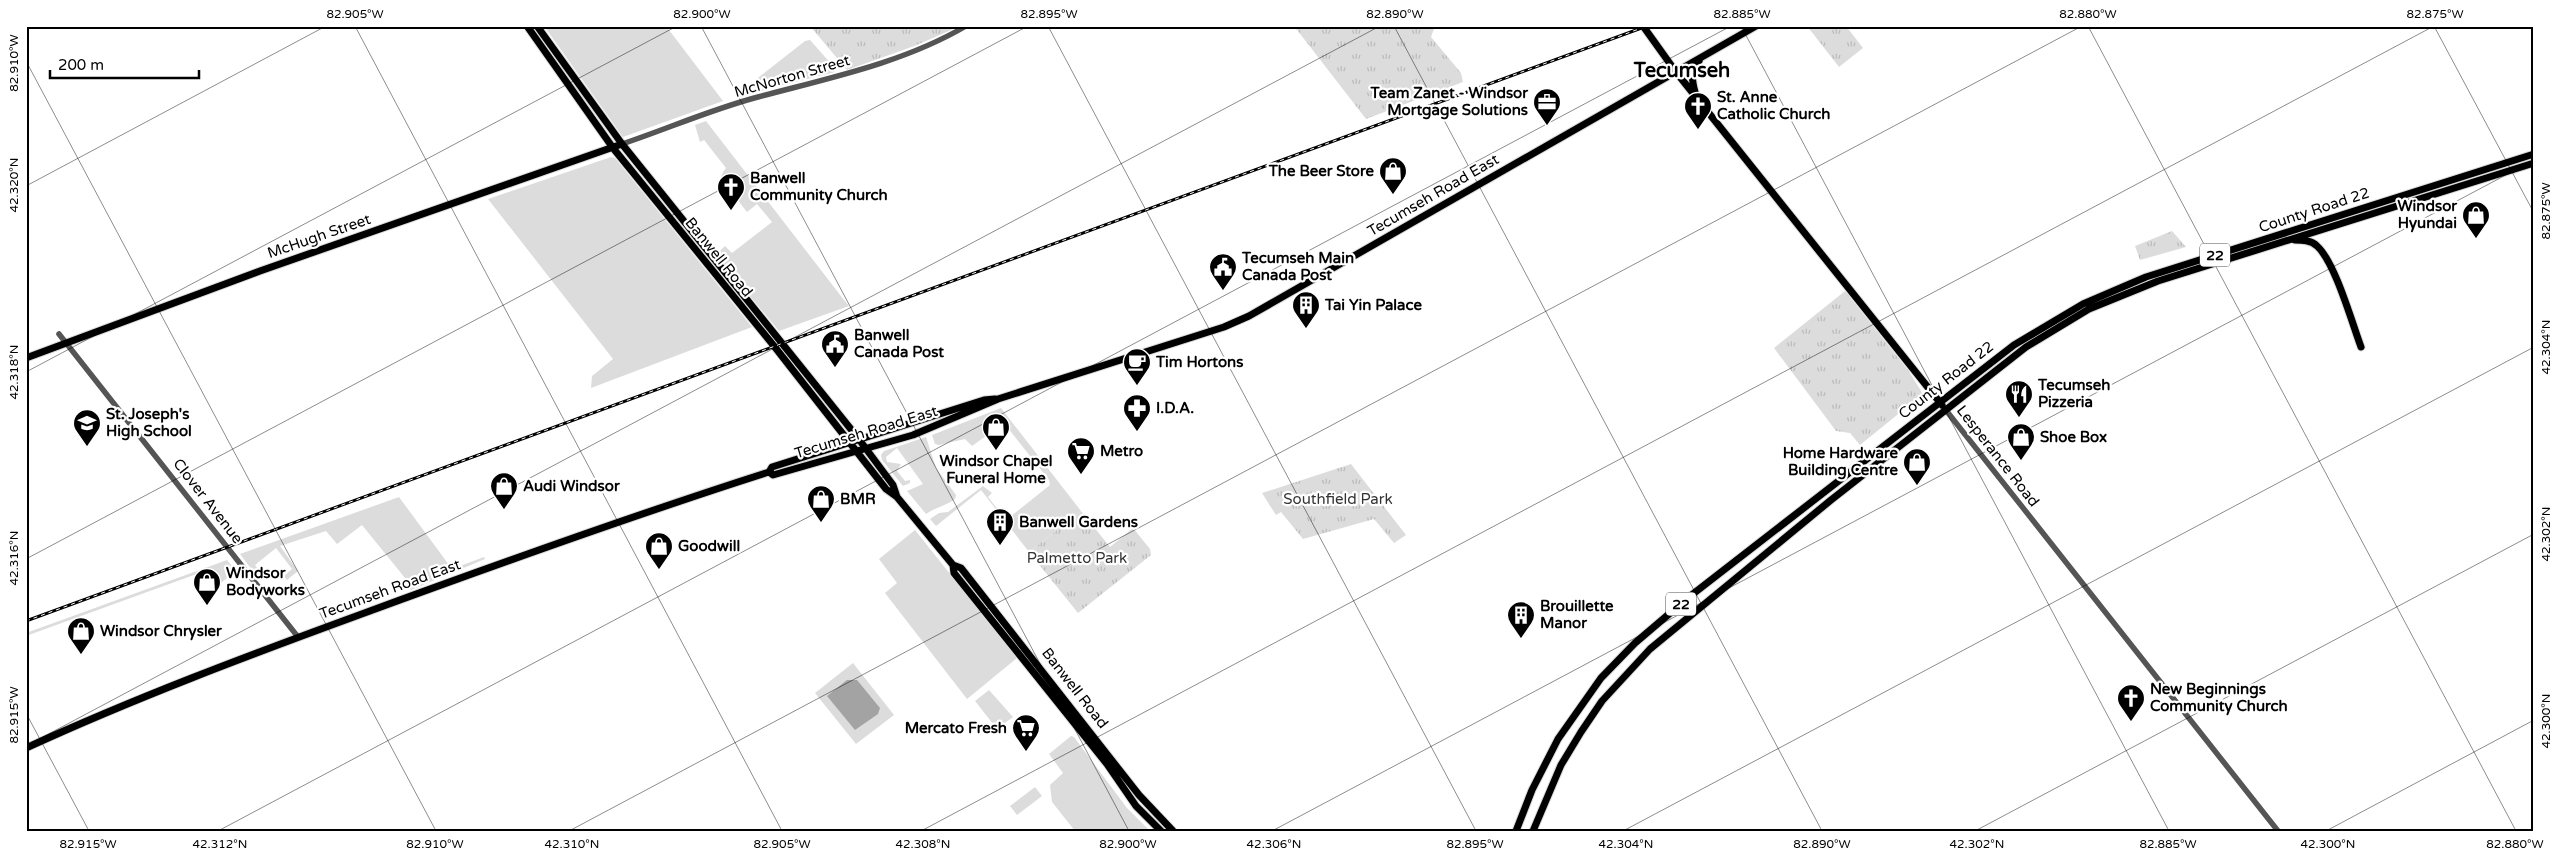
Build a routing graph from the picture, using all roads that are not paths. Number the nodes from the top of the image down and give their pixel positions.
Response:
1 (528, 26) edge
2 (537, 26) edge
3 (966, 26) edge
4 (1643, 26) edge
5 (1756, 26) edge
6 (1704, 56) junction
7 (1676, 72) junction
8 (1696, 98) junction
9 (622, 144) junction
10 (613, 148) junction
11 (2534, 154) edge
12 (2534, 163) edge
13 (2290, 239) junction
14 (60, 334) dead end
15 (66, 343) junction
16 (2361, 347) dead end
17 (26, 358) edge
18 (998, 399) junction
19 (1940, 402) junction
20 (1945, 409) junction
21 (858, 438) junction
22 (848, 441) junction
23 (866, 450) junction
24 (856, 451) junction
25 (769, 472) junction
26 (897, 497) junction
27 (953, 565) junction
28 (298, 637) junction
29 (26, 748) edge
30 (1161, 831) edge
31 (1173, 831) edge
32 (1516, 831) edge
33 (1533, 831) edge
34 (2278, 831) edge

1 - 10 main road, Banwell Road
2 - 9 main road, Banwell Road
3 - 9 street, McNorton Street
4 - 7 main road, Lesperance Road
5 - 6 main road, Tecumseh Road East
6 - 7 main road, Tecumseh Road East
6 - 8 main road
7 - 8 main road, Lesperance Road
7 - 18 main road, Tecumseh Road East
8 - 19 main road, Lesperance Road
9 - 10 main road, McHugh Street
9 - 21 main road, Banwell Road
10 - 15 main road, McHugh Street
10 - 22 main road, Banwell Road
11 - 19 main road, County Road 22 / 22
12 - 13 main road, County Road 22 / 22
13 - 16 main road
13 - 20 main road, County Road 22 / 22
14 - 15 street, Clover Avenue
15 - 17 main road, McHugh Street
15 - 28 street, Clover Avenue
18 - 21 main road, Tecumseh Road East
18 - 23 main road, Tecumseh Road East
19 - 20 main road, Lesperance Road
19 - 32 main road, County Road 22 / 22
20 - 33 main road, County Road 22 / 22
20 - 34 street, Lesperance Road
21 - 22 main road, Tecumseh Road East
21 - 23 main road, Banwell Road
22 - 24 main road, Banwell Road
22 - 25 main road, Tecumseh Road East
23 - 24 main road, Tecumseh Road East
23 - 26 main road, Banwell Road
24 - 25 main road, Tecumseh Road East
24 - 26 main road, Banwell Road
25 - 28 main road, Tecumseh Road East
26 - 27 main road, Banwell Road
27 - 30 main road, Banwell Road
27 - 31 main road, Banwell Road
28 - 29 main road, Tecumseh Road East

